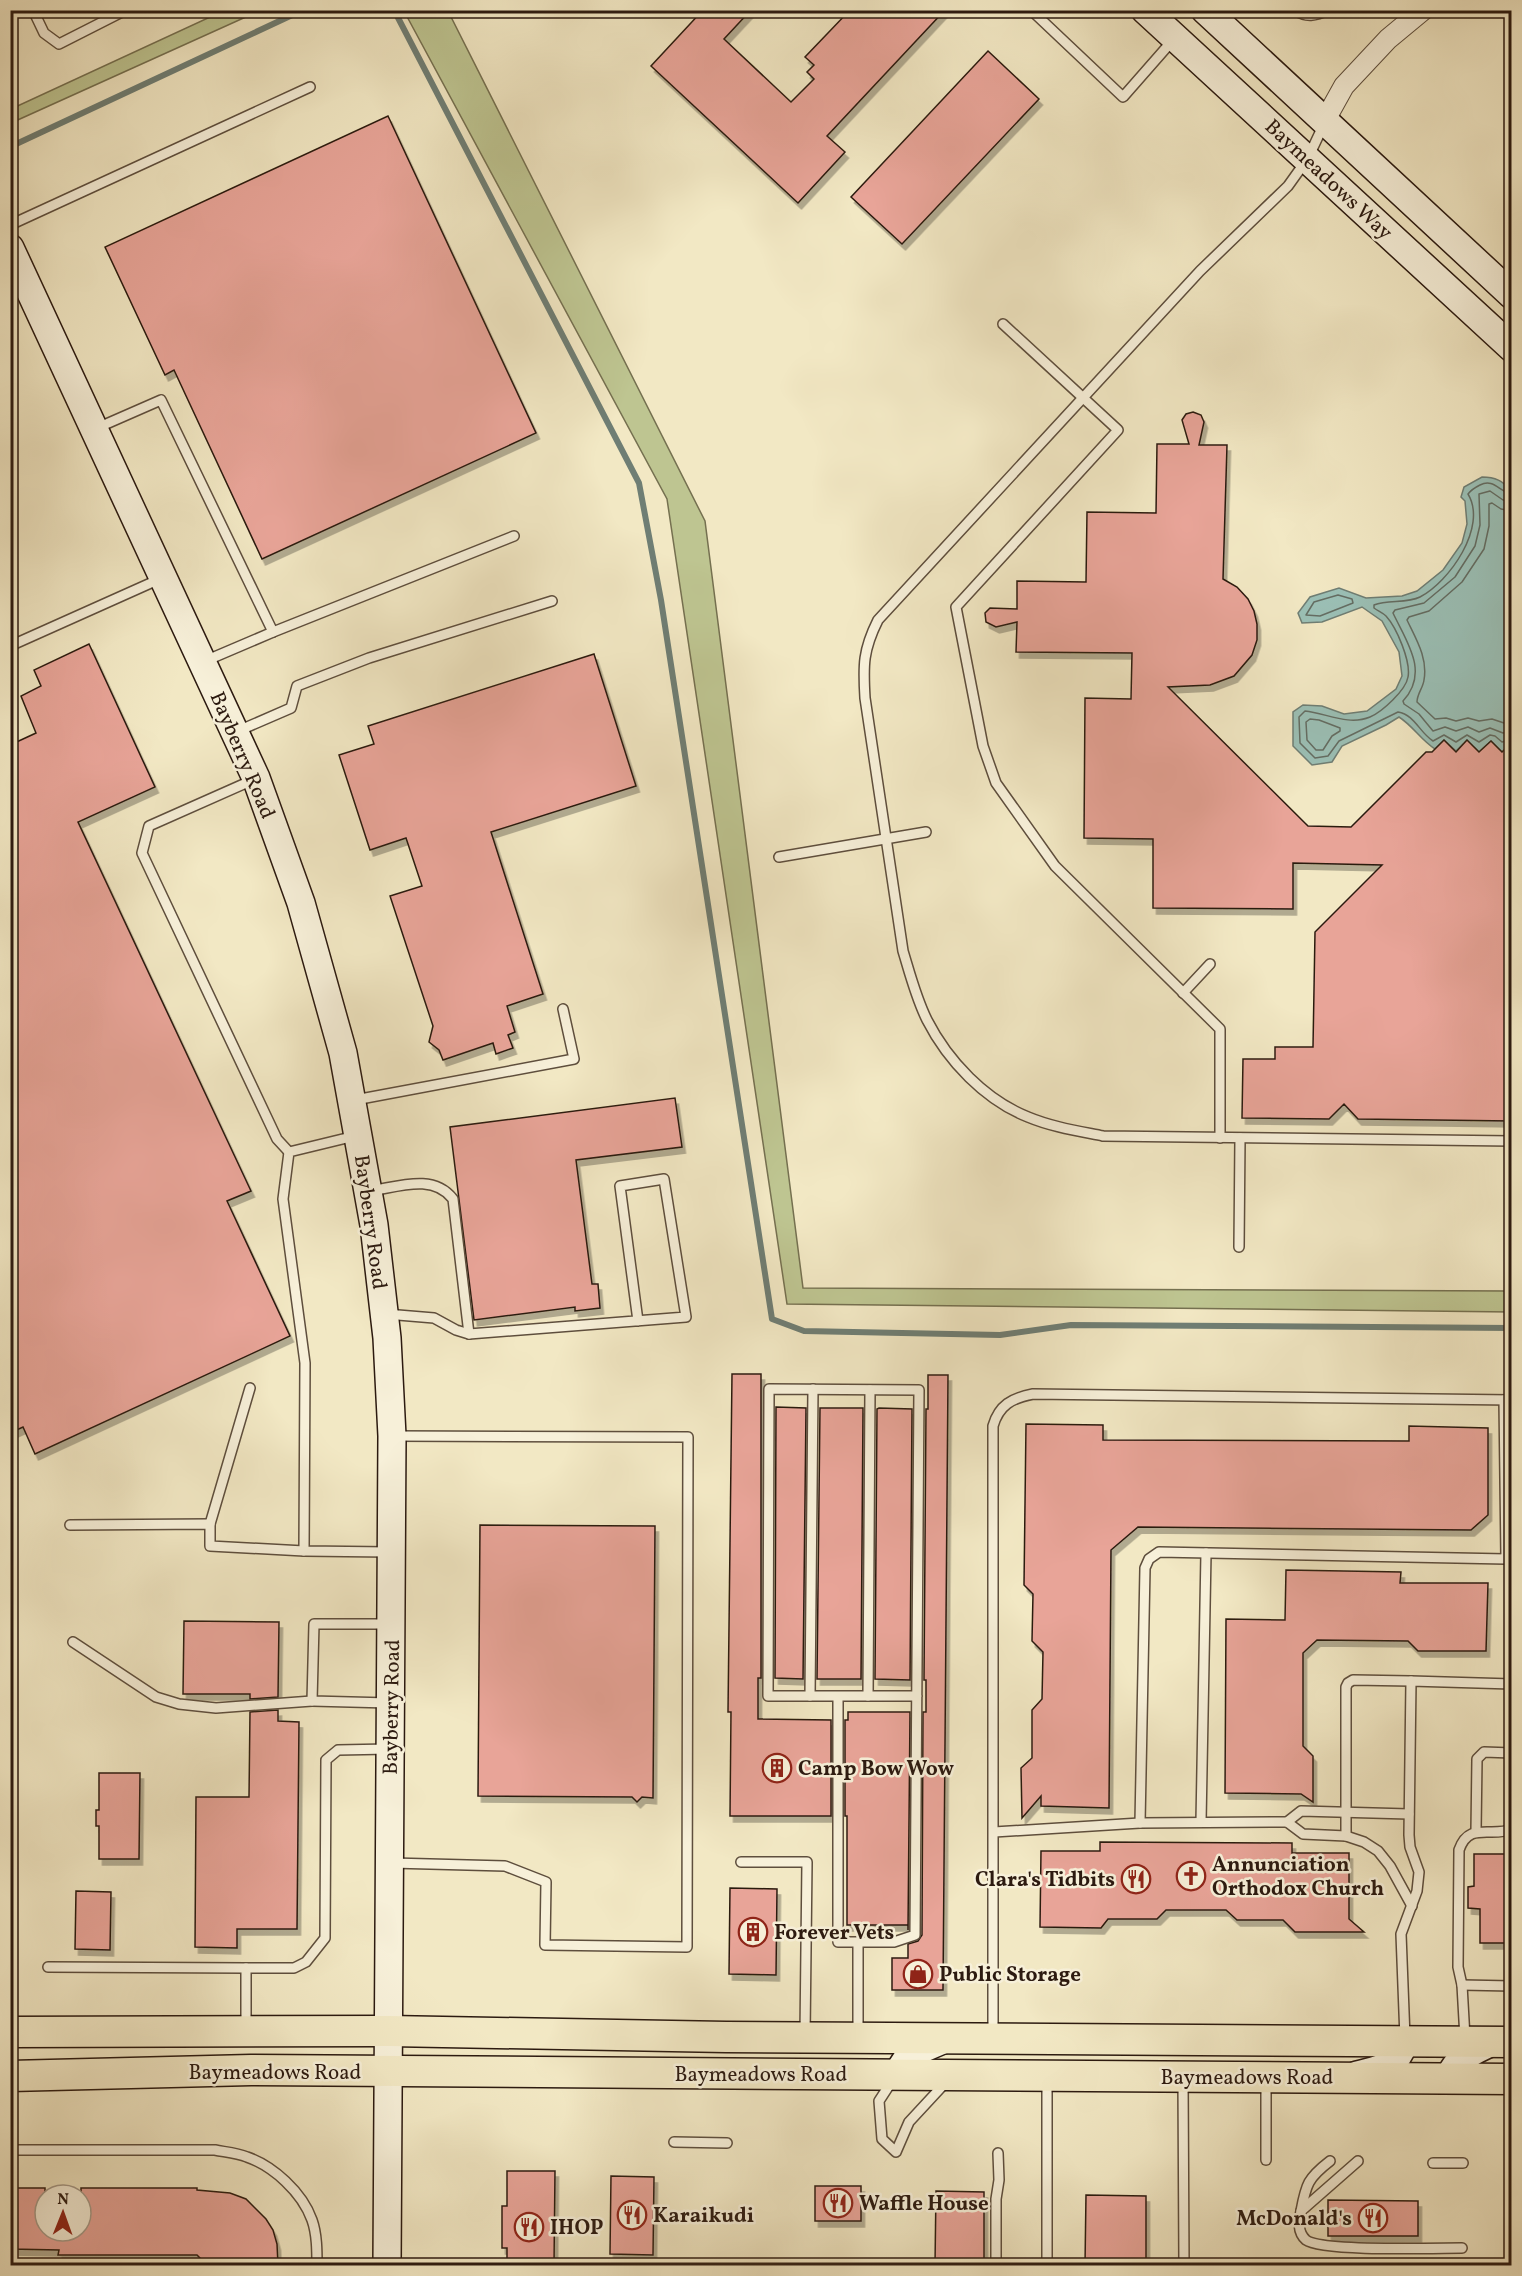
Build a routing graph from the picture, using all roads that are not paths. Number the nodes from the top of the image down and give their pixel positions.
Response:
1 (33, 10) edge
2 (126, 10) edge
3 (1031, 10) edge
4 (1145, 10) edge
5 (1205, 10) edge
6 (1295, 10) edge
7 (1328, 10) edge
8 (1423, 10) edge
9 (1175, 38) junction
10 (310, 87) dead end
11 (1324, 122) junction
12 (1308, 158) junction
13 (10, 225) edge
14 (10, 248) edge
15 (1512, 295) edge
16 (1003, 324) dead end
17 (1512, 348) edge
18 (1082, 397) junction
19 (96, 429) junction
20 (514, 536) dead end
21 (164, 578) junction
22 (552, 601) dead end
23 (273, 632) junction
24 (10, 646) edge
25 (203, 662) junction
26 (236, 732) junction
27 (256, 778) junction
28 (926, 832) dead end
29 (886, 838) junction
30 (779, 857) dead end
31 (1210, 964) dead end
32 (1183, 993) junction
33 (563, 1009) dead end
34 (352, 1101) junction
35 (359, 1135) junction
36 (1220, 1138) junction
37 (1240, 1138) junction
38 (1512, 1142) edge
39 (289, 1152) junction
40 (368, 1192) junction
41 (1239, 1247) dead end
42 (384, 1313) junction
43 (638, 1321) junction
44 (469, 1334) junction
45 (250, 1388) dead end
46 (813, 1389) junction
47 (870, 1390) junction
48 (1508, 1400) edge
49 (392, 1436) junction
50 (70, 1524) dead end
51 (210, 1524) junction
52 (304, 1551) junction
53 (392, 1552) junction
54 (1206, 1553) junction
55 (392, 1624) junction
56 (73, 1642) dead end
57 (1411, 1681) junction
58 (1512, 1684) edge
59 (810, 1696) junction
60 (838, 1696) junction
61 (868, 1696) junction
62 (916, 1696) junction
63 (312, 1701) junction
64 (391, 1703) junction
65 (390, 1749) junction
66 (1512, 1753) edge
67 (1347, 1812) junction
68 (1409, 1814) junction
69 (1202, 1822) junction
70 (1287, 1822) junction
71 (1140, 1823) junction
72 (1512, 1829) edge
73 (1476, 1831) junction
74 (994, 1832) junction
75 (1346, 1836) junction
76 (741, 1862) dead end
77 (389, 1863) junction
78 (1412, 1906) junction
79 (858, 1942) junction
80 (48, 1967) dead end
81 (246, 1968) junction
82 (1462, 1985) junction
83 (1512, 1986) edge
84 (389, 2031) junction
85 (10, 2032) edge
86 (246, 2032) junction
87 (805, 2037) junction
88 (858, 2037) junction
89 (949, 2037) junction
90 (993, 2038) junction
91 (1405, 2041) junction
92 (1490, 2041) edge
93 (389, 2071) junction
94 (897, 2074) junction
95 (953, 2074) junction
96 (1047, 2075) junction
97 (10, 2076) edge
98 (1183, 2077) junction
99 (1266, 2078) junction
100 (1347, 2078) junction
101 (1448, 2079) junction
102 (1512, 2079) edge
103 (674, 2142) dead end
104 (727, 2143) dead end
105 (10, 2150) edge
106 (998, 2153) dead end
107 (1266, 2160) dead end
108 (1330, 2161) dead end
109 (1358, 2161) dead end
110 (1433, 2163) dead end
111 (1463, 2163) dead end
112 (1301, 2212) junction
113 (1462, 2248) dead end
114 (317, 2265) edge
115 (387, 2265) edge
116 (996, 2265) edge
117 (1047, 2265) edge
118 (1184, 2265) edge

1 - 2 lane
3 - 9 lane
4 - 9 street, Baymeadows Way
5 - 11 street, Baymeadows Way
6 - 7 lane
8 - 11 street
9 - 12 street, Baymeadows Way
10 - 13 lane
11 - 12 lane
11 - 15 street, Baymeadows Way
12 - 17 street, Baymeadows Way
12 - 18 lane
14 - 19 street, Bayberry Road
16 - 18 lane
18 - 29 lane
18 - 32 lane
19 - 21 street, Bayberry Road
19 - 23 lane
20 - 23 lane
21 - 24 lane
21 - 25 street, Bayberry Road
22 - 26 lane
23 - 25 lane
25 - 26 street, Bayberry Road
26 - 27 street, Bayberry Road
27 - 34 street, Bayberry Road
27 - 39 lane
28 - 29 lane
29 - 30 lane
29 - 36 lane
31 - 32 lane
32 - 36 lane
33 - 34 lane
34 - 35 street, Bayberry Road
35 - 39 lane
35 - 40 street, Bayberry Road
36 - 37 lane
37 - 38 lane
37 - 41 lane
39 - 52 lane
40 - 42 street, Bayberry Road
40 - 44 lane
42 - 44 lane
42 - 49 street, Bayberry Road
43 - 43 lane
43 - 44 lane
45 - 51 lane
46 - 47 lane
46 - 59 lane
46 - 59 lane
47 - 61 lane
47 - 62 lane
48 - 54 lane
48 - 74 lane
49 - 53 street, Bayberry Road
49 - 77 lane
50 - 51 lane
51 - 52 lane
52 - 53 lane
53 - 55 street, Bayberry Road
54 - 69 lane
54 - 71 lane
55 - 63 lane
55 - 64 street, Bayberry Road
56 - 63 lane
57 - 58 lane
57 - 67 lane
57 - 68 lane
59 - 60 lane
60 - 61 lane
60 - 79 lane
61 - 62 lane
62 - 79 lane
63 - 64 lane
64 - 65 street, Bayberry Road
65 - 77 street, Bayberry Road
65 - 81 lane
66 - 73 lane
67 - 68 lane
67 - 70 lane
67 - 75 lane
68 - 78 lane
69 - 70 lane
69 - 71 lane
70 - 75 lane
71 - 74 lane
72 - 73 lane
73 - 82 lane
74 - 90 lane
75 - 78 lane
76 - 87 lane
77 - 84 street, Bayberry Road
78 - 91 lane
79 - 88 lane
80 - 81 lane
81 - 86 lane
82 - 83 lane
82 - 92 lane
84 - 86 main road, Baymeadows Road
84 - 87 main road, Baymeadows Road
84 - 93 street, Bayberry Road
85 - 86 main road, Baymeadows Road
87 - 88 main road, Baymeadows Road
88 - 89 main road, Baymeadows Road
89 - 90 main road, Baymeadows Road
89 - 94 street
90 - 91 main road, Baymeadows Road
91 - 92 main road, Baymeadows Road
91 - 100 street
92 - 101 street
93 - 94 main road, Baymeadows Road
93 - 97 main road, Baymeadows Road
93 - 115 street, Bayberry Road
94 - 95 main road, Baymeadows Road
94 - 95 lane
95 - 96 main road, Baymeadows Road
96 - 98 main road, Baymeadows Road
96 - 117 lane
98 - 99 main road, Baymeadows Road
98 - 118 lane
99 - 100 main road, Baymeadows Road
99 - 107 lane
100 - 101 main road, Baymeadows Road
101 - 102 main road, Baymeadows Road
103 - 104 lane
105 - 114 lane
106 - 116 lane
108 - 112 lane
109 - 112 lane
110 - 111 lane
112 - 113 lane

